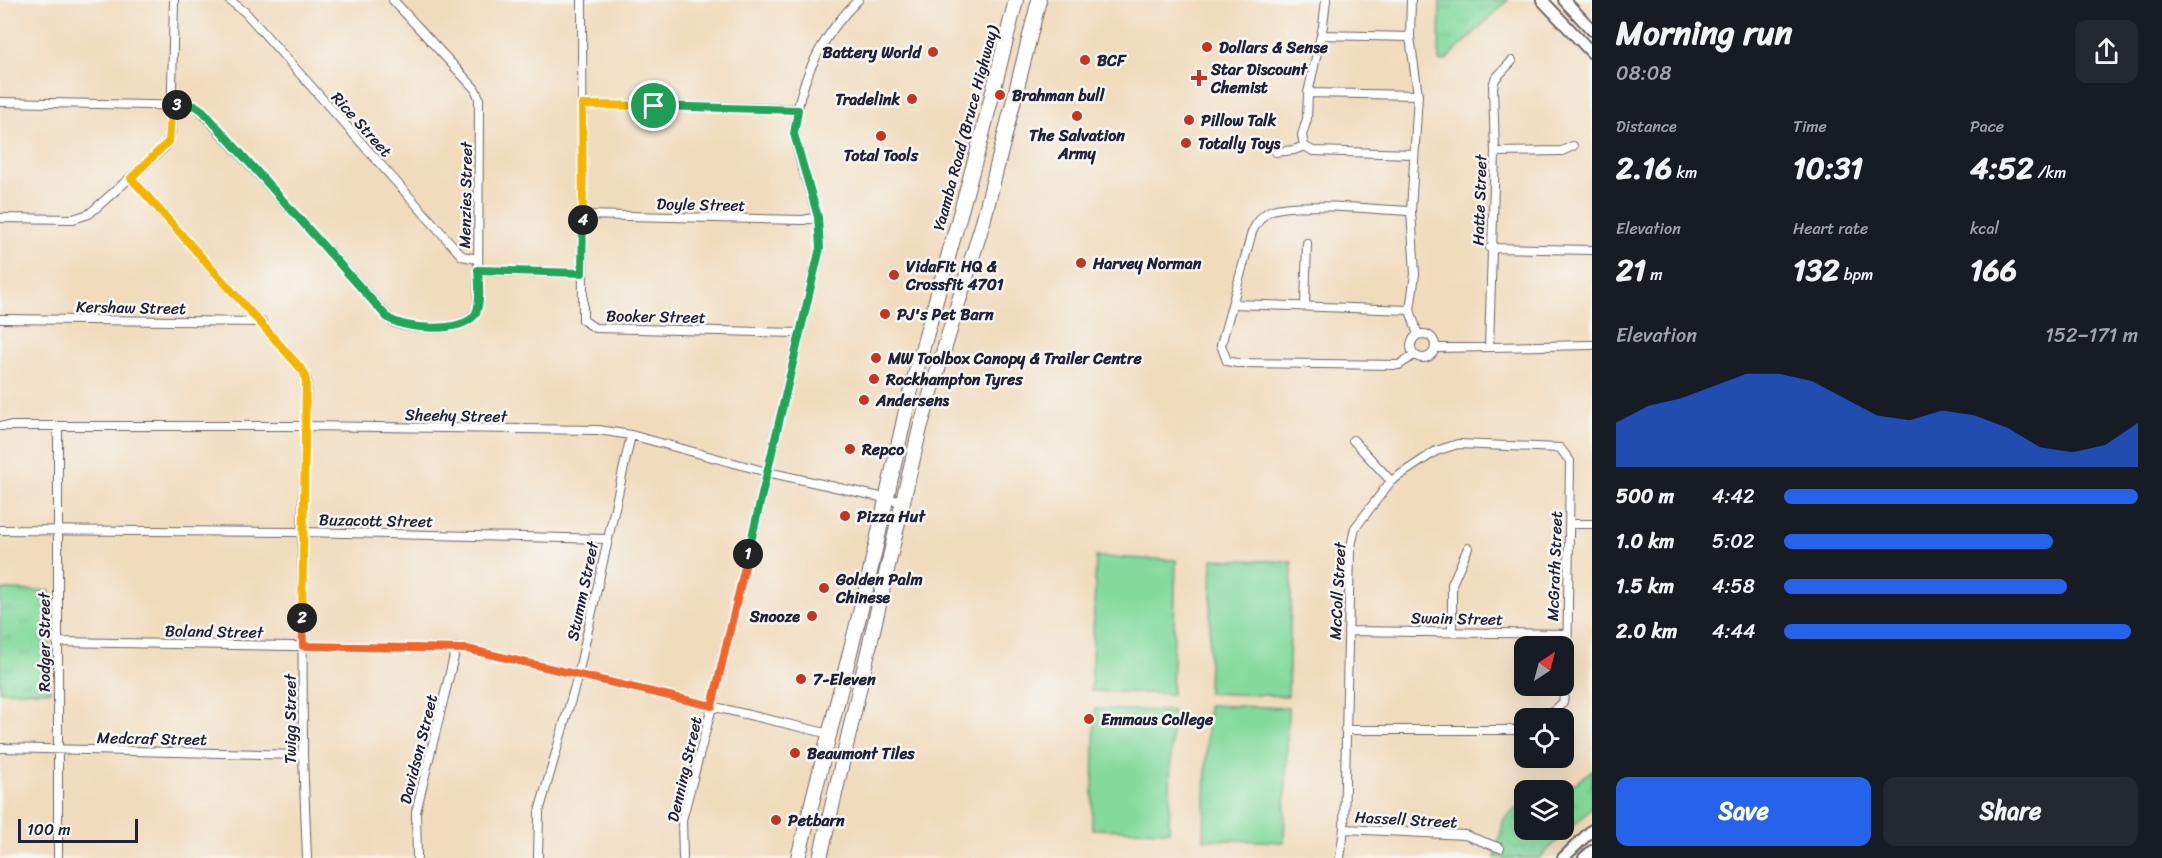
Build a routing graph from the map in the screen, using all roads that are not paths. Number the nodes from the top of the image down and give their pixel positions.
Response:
1 (174, 0) edge
2 (229, 0) edge
3 (393, 0) edge
4 (582, 0) edge
5 (1039, 0) edge
6 (1326, 0) edge
7 (1411, 0) edge
8 (1542, 0) edge
9 (1564, 0) edge
10 (852, 2) edge
11 (1013, 3) edge
12 (1592, 30) edge
13 (1321, 35) junction
14 (1410, 37) junction
15 (1592, 53) edge
16 (1512, 61) dead end
17 (1308, 93) junction
18 (1418, 95) junction
19 (0, 102) edge
20 (172, 105) junction
21 (582, 105) junction
22 (798, 110) junction
23 (1304, 146) junction
24 (1574, 146) dead end
25 (1276, 152) dead end
26 (1495, 152) junction
27 (1413, 154) junction
28 (131, 178) junction
29 (1411, 211) junction
30 (583, 216) junction
31 (818, 217) junction
32 (0, 218) edge
33 (1307, 243) dead end
34 (1491, 248) junction
35 (1592, 250) edge
36 (477, 259) junction
37 (478, 270) junction
38 (582, 273) junction
39 (1233, 304) junction
40 (1305, 305) junction
41 (1410, 310) junction
42 (0, 318) edge
43 (262, 322) junction
44 (800, 333) junction
45 (1418, 335) junction
46 (1592, 345) edge
47 (1489, 347) junction
48 (1435, 348) junction
49 (1414, 355) junction
50 (0, 426) edge
51 (58, 426) junction
52 (306, 426) junction
53 (631, 435) junction
54 (1353, 440) dead end
55 (1560, 448) joint
56 (767, 472) junction
57 (1391, 482) junction
58 (885, 498) junction
59 (903, 502) junction
60 (1569, 524) junction
61 (1592, 524) edge
62 (58, 529) junction
63 (0, 530) edge
64 (302, 532) junction
65 (607, 539) junction
66 (1468, 548) dead end
67 (1452, 630) junction
68 (1348, 631) junction
69 (1566, 634) junction
70 (57, 642) junction
71 (303, 646) junction
72 (456, 648) junction
73 (578, 675) junction
74 (712, 706) junction
75 (1557, 708) edge
76 (1345, 730) junction
77 (1514, 730) edge
78 (830, 734) junction
79 (0, 748) edge
80 (57, 749) junction
81 (303, 755) junction
82 (1344, 830) junction
83 (1592, 830) edge
84 (1500, 848) dead end
85 (1592, 851) edge
86 (58, 858) edge
87 (307, 858) edge
88 (417, 858) edge
89 (537, 858) edge
90 (683, 858) edge
91 (798, 858) edge
92 (820, 858) edge
93 (1340, 858) edge
94 (1563, 858) edge
95 (1584, 858) edge

1 - 20 street
2 - 36 street, Rice Street
3 - 36 street, Menzies Street
4 - 21 street, Booker Street
5 - 59 highway
6 - 13 street
7 - 14 street
8 - 15 main road
9 - 12 main road
10 - 22 street, Denning Street
11 - 58 highway, Yaamba Road (Bruce Highway)
13 - 14 street
13 - 17 street
14 - 18 street
16 - 26 street, Hatte Street
17 - 18 street
17 - 23 street
18 - 27 street
19 - 20 street, Menzies Street
20 - 28 street
20 - 37 street, Menzies Street
21 - 22 street
21 - 30 street, Booker Street
22 - 31 street, Denning Street
23 - 25 street
23 - 27 street
24 - 26 street
26 - 34 street, Hatte Street
27 - 29 street
28 - 32 street
28 - 43 street, Twigg Street
29 - 39 street
29 - 41 street
30 - 31 street, Doyle Street
30 - 38 street, Booker Street
31 - 44 street, Denning Street
33 - 40 street
34 - 35 street
34 - 47 street, Hatte Street
36 - 37 street, Menzies Street
37 - 38 street
38 - 44 street, Booker Street
39 - 40 street
39 - 49 street
40 - 41 street
41 - 45 street
42 - 43 street, Kershaw Street
43 - 52 street, Twigg Street
44 - 56 street, Denning Street
45 - 48 street
45 - 49 street
46 - 47 street
47 - 48 street
48 - 49 street
50 - 51 street, Sheehy Street
51 - 52 street, Sheehy Street
51 - 62 street, Rodger Street
52 - 53 street, Sheehy Street
52 - 64 street, Twigg Street
53 - 56 street, Sheehy Street
53 - 65 street, Stumm Street
54 - 57 street
55 - 57 street, McColl Street
55 - 60 street, McGrath Street
56 - 58 street, Sheehy Street
56 - 74 street, Denning Street
57 - 68 street, McColl Street
58 - 59 street, Sheehy Street
58 - 78 highway, Yaamba Road (Bruce Highway)
59 - 92 highway
60 - 61 street
60 - 69 street, McGrath Street
62 - 63 street, Buzacott Street
62 - 64 street, Buzacott Street
62 - 70 street, Rodger Street
64 - 65 street, Buzacott Street
64 - 71 street, Twigg Street
65 - 73 street, Stumm Street
66 - 67 street
67 - 68 street, Swain Street
67 - 69 street, Swain Street
68 - 76 street, McColl Street
69 - 75 street, McGrath Street
70 - 71 street, Boland Street
70 - 80 street, Rodger Street
71 - 72 street, Boland Street
71 - 81 street, Twigg Street
72 - 73 street, Boland Street
72 - 88 street, Davidson Street
73 - 74 street, Boland Street
73 - 89 street, Stumm Street
74 - 78 street, Boland Street
74 - 90 street, Denning Street
76 - 77 street
76 - 82 street, McColl Street
78 - 91 highway, Yaamba Road (Bruce Highway)
79 - 80 street, Medcraf Street
80 - 81 street, Medcraf Street
80 - 86 street, Rodger Street
81 - 87 street, Twigg Street
82 - 84 street, Hassell Street
82 - 93 street, McColl Street
83 - 94 main road
85 - 95 main road

